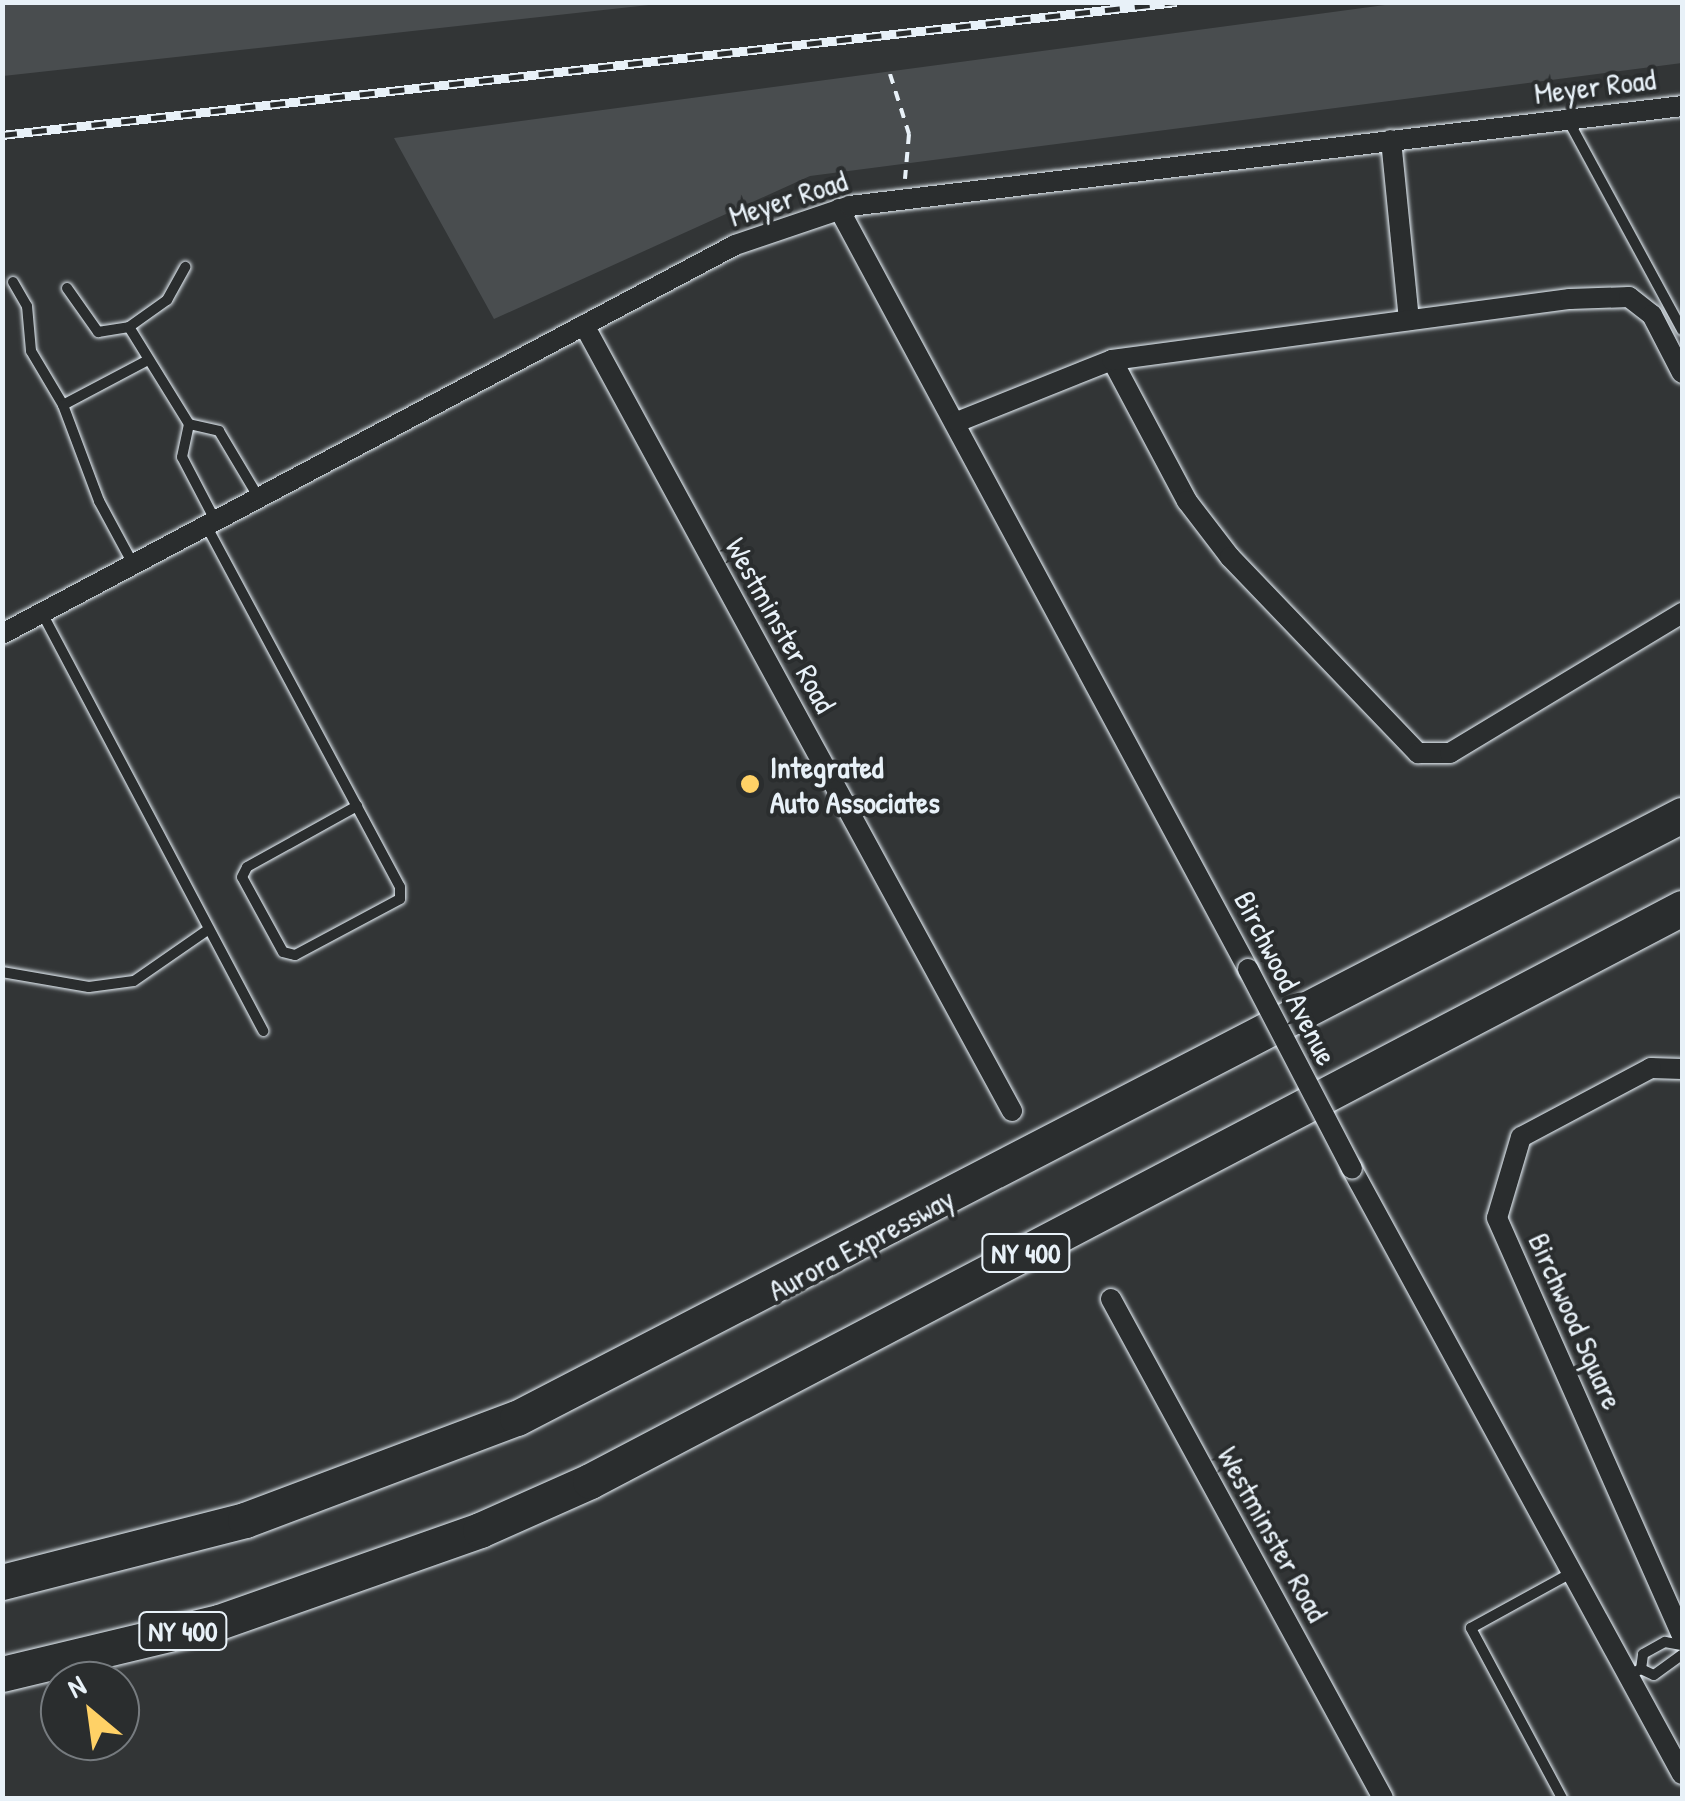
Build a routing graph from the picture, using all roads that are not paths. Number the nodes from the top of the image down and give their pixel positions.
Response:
1 (1682, 106) edge
2 (1568, 119) junction
3 (1391, 140) junction
4 (839, 209) junction
5 (184, 267) dead end
6 (13, 282) dead end
7 (67, 288) dead end
8 (1409, 320) junction
9 (584, 325) junction
10 (129, 328) junction
11 (1682, 330) edge
12 (148, 360) junction
13 (1112, 360) junction
14 (1682, 373) edge
15 (63, 405) junction
16 (956, 422) junction
17 (189, 424) junction
18 (260, 499) junction
19 (211, 524) junction
20 (134, 565) junction
21 (42, 613) junction
22 (1682, 613) edge
23 (2, 634) edge
24 (357, 806) junction
25 (1682, 815) edge
26 (1682, 908) edge
27 (209, 929) junction
28 (2, 972) edge
29 (263, 1031) dead end
30 (1682, 1068) edge
31 (1012, 1111) dead end
32 (1111, 1298) dead end
33 (1573, 1572) junction
34 (2, 1582) edge
35 (1682, 1635) edge
36 (1682, 1645) edge
37 (1682, 1655) edge
38 (1635, 1672) junction
39 (2, 1674) edge
40 (1682, 1774) edge
41 (1382, 1798) edge
42 (1562, 1798) edge

1 - 2 street, Meyer Road
2 - 3 street, Meyer Road
2 - 11 lane
3 - 4 street, Meyer Road
3 - 8 street
4 - 9 street, Meyer Road
4 - 16 street, Birchwood Avenue
5 - 10 lane
6 - 15 lane
7 - 10 lane
8 - 13 street
8 - 14 street
9 - 18 street, Meyer Road
9 - 31 street, Westminster Road
10 - 12 lane
12 - 15 lane
12 - 17 lane
13 - 16 street
13 - 22 street
15 - 20 lane
16 - 33 street, Birchwood Avenue, bridge
17 - 18 lane
17 - 19 lane
18 - 19 street, Meyer Road
19 - 20 street, Meyer Road
19 - 24 lane
20 - 21 street, Meyer Road
21 - 23 street, Meyer Road
21 - 27 lane
24 - 24 lane
25 - 34 highway, Aurora Expressway / NY 400
26 - 39 highway, NY 400
27 - 28 lane
27 - 29 lane
30 - 35 street, Birchwood Square
32 - 41 street, Westminster Road
33 - 38 street, Birchwood Avenue
33 - 42 lane
36 - 38 lane
37 - 38 lane
38 - 40 street, Birchwood Avenue

